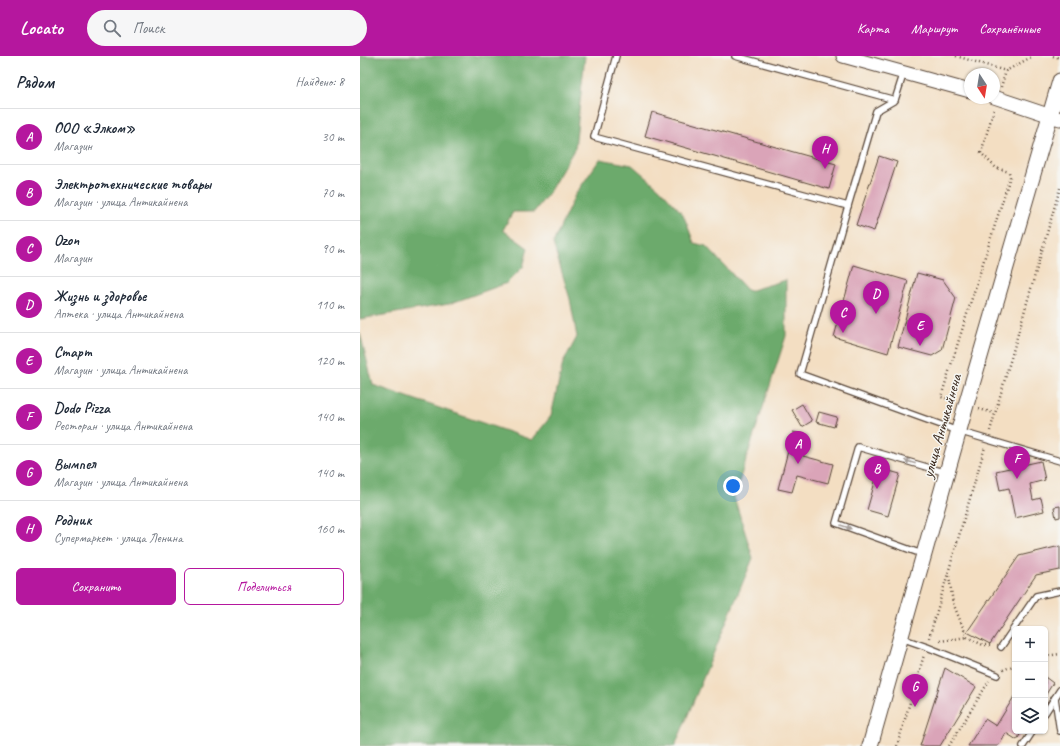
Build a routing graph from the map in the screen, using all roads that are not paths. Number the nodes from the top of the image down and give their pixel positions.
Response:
1 (616, 56) edge
2 (734, 56) edge
3 (843, 56) edge
4 (904, 72) junction
5 (1060, 81) edge
6 (964, 89) edge
7 (1000, 99) edge
8 (895, 100) junction
9 (1055, 117) edge
10 (848, 206) junction
11 (958, 431) junction
12 (1060, 461) edge
13 (947, 473) junction
14 (924, 555) junction
15 (1060, 591) edge
16 (900, 638) junction
17 (1001, 647) dead end
18 (997, 675) road end
19 (1060, 690) edge
20 (1054, 698) junction
21 (1048, 708) edge
22 (1060, 731) edge
23 (1031, 734) edge
24 (870, 746) edge
25 (1023, 746) edge

1 - 10 lane
2 - 8 lane
3 - 4 street
4 - 6 street
4 - 8 lane
5 - 9 main road, улица Антикайнена
7 - 9 street
8 - 10 lane
9 - 11 main road, улица Антикайнена
10 - 11 lane
11 - 12 lane
11 - 13 main road, улица Антикайнена
13 - 14 main road, улица Антикайнена
13 -> 14 lane
14 - 16 main road, улица Антикайнена
15 - 17 lane
16 - 18 lane
16 - 24 main road, улица Антикайнена
19 - 20 lane
20 - 21 lane
20 - 22 lane
23 - 25 lane

